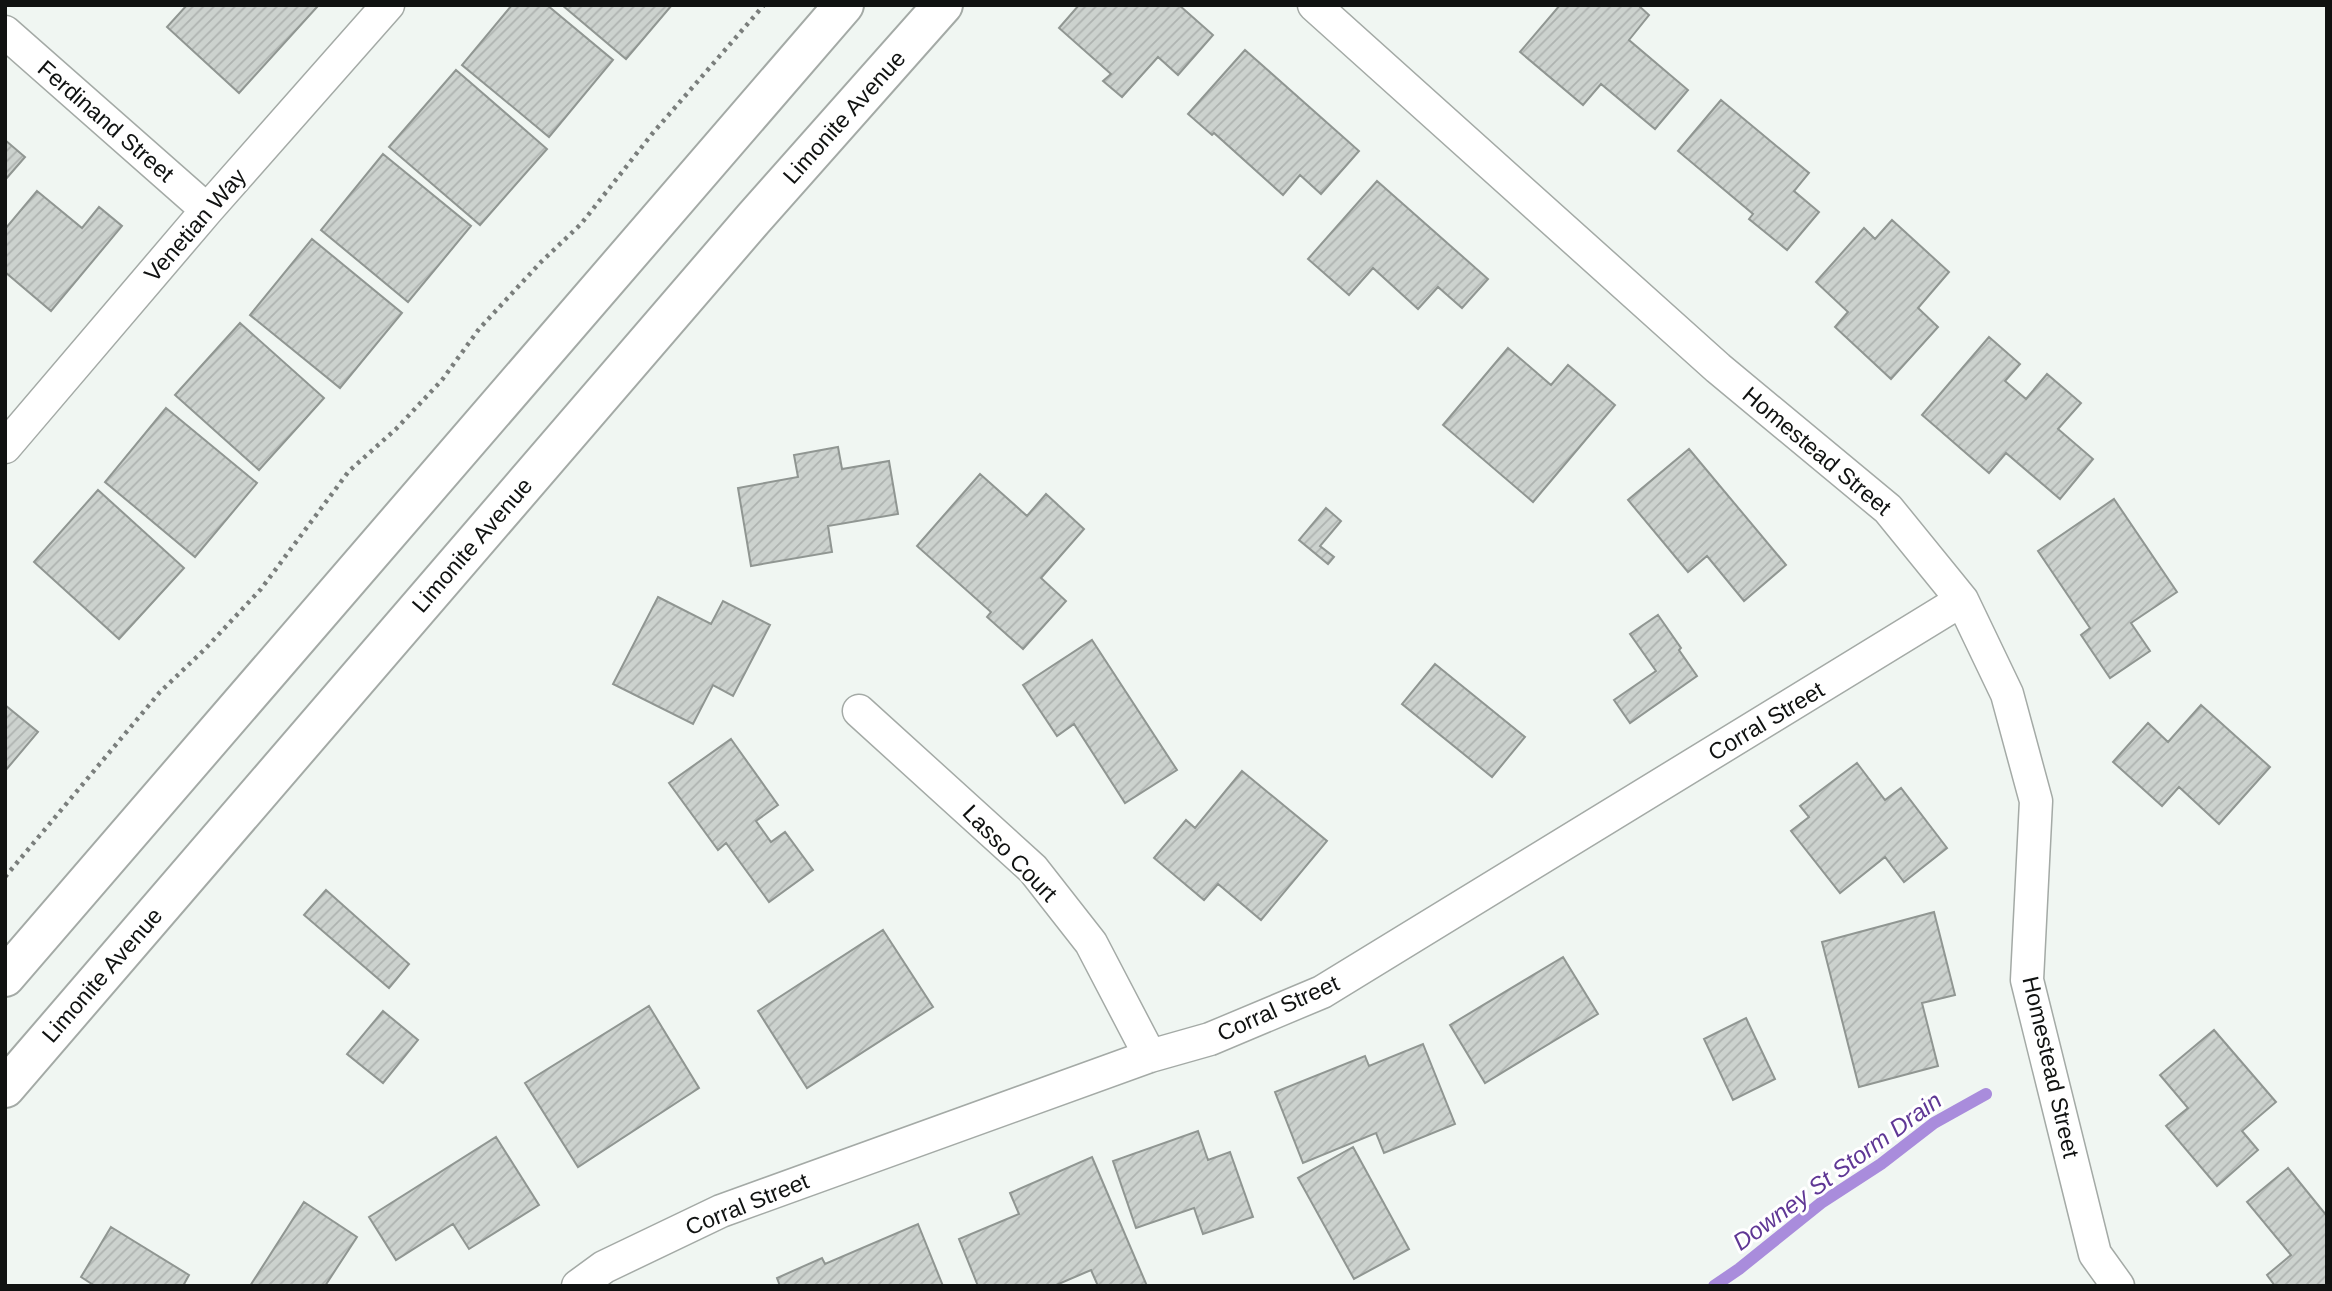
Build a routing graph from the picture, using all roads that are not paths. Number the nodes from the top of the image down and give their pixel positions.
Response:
1 (388, 5) edge
2 (844, 5) edge
3 (943, 5) edge
4 (1314, 5) edge
5 (5, 32) edge
6 (207, 210) junction
7 (5, 447) edge
8 (1962, 600) junction
9 (859, 711) dead end
10 (5, 978) edge
11 (1150, 1056) junction
12 (5, 1088) edge
13 (578, 1286) edge
14 (2118, 1286) edge

1 - 6 street, Venetian Way
2 - 10 main road
3 - 12 main road, Limonite Avenue
4 - 8 street, Homestead Street
5 - 6 street, Ferdinand Street
6 - 7 street, Venetian Way
8 - 11 street, Corral Street
8 - 14 street, Homestead Street
9 - 11 street, Lasso Court
11 - 13 street, Corral Street

